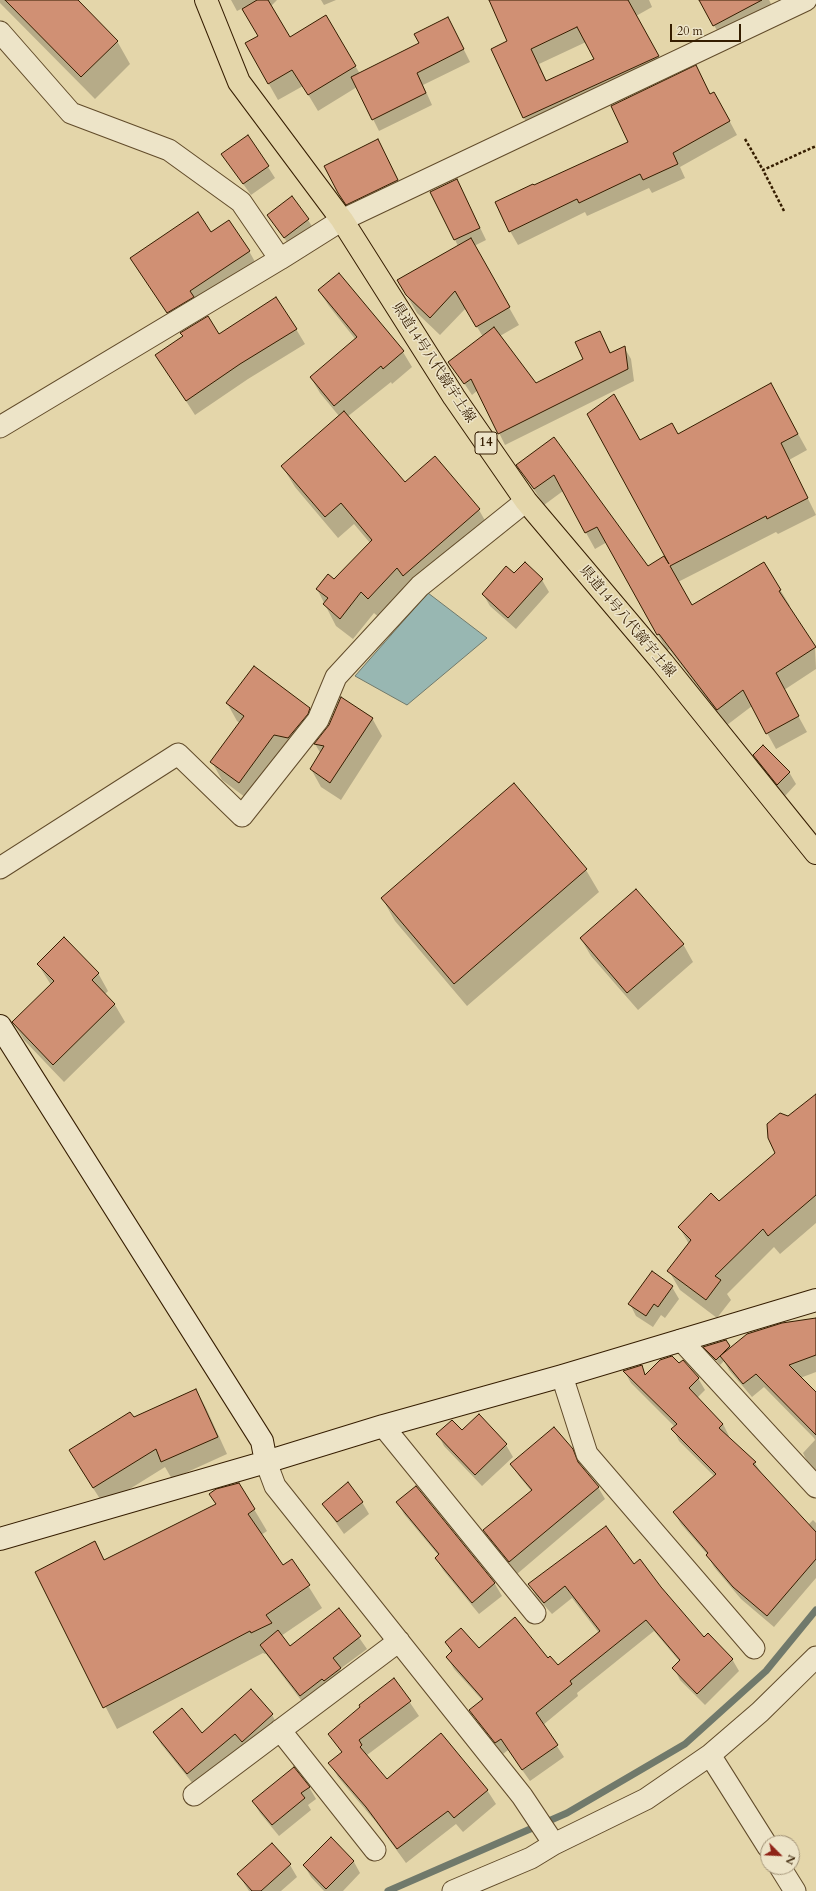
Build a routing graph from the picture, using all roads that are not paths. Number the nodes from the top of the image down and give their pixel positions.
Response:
1 (206, 0) edge
2 (806, 0) edge
3 (0, 32) edge
4 (342, 220) junction
5 (280, 259) junction
6 (0, 427) edge
7 (526, 501) junction
8 (816, 853) edge
9 (0, 868) edge
10 (0, 1026) edge
11 (816, 1300) edge
12 (681, 1340) junction
13 (562, 1376) junction
14 (384, 1426) junction
15 (266, 1462) junction
16 (816, 1487) edge
17 (0, 1539) edge
18 (535, 1613) dead end
19 (399, 1641) junction
20 (754, 1648) dead end
21 (816, 1658) edge
22 (280, 1730) junction
23 (710, 1755) junction
24 (194, 1795) dead end
25 (760, 1835) edge
26 (549, 1836) junction
27 (375, 1850) dead end
28 (785, 1875) edge
29 (453, 1891) edge
30 (795, 1891) edge

1 - 4 main road, 県道14号八代鏡宇土線 / 14
2 - 4 street
3 - 5 street
4 - 5 street
4 - 7 main road, 県道14号八代鏡宇土線 / 14
5 - 6 street
7 - 8 main road, 県道14号八代鏡宇土線 / 14
7 - 9 street
10 - 15 street
11 - 12 street
12 - 13 street
12 - 16 street
13 - 14 street
13 - 20 street
14 - 15 street
14 - 18 street
15 - 17 street
15 - 19 street
19 - 22 street
19 - 26 street
21 - 23 street
22 - 24 street
22 - 27 street
23 - 25 street
23 - 26 street
26 - 29 street
28 - 30 street

